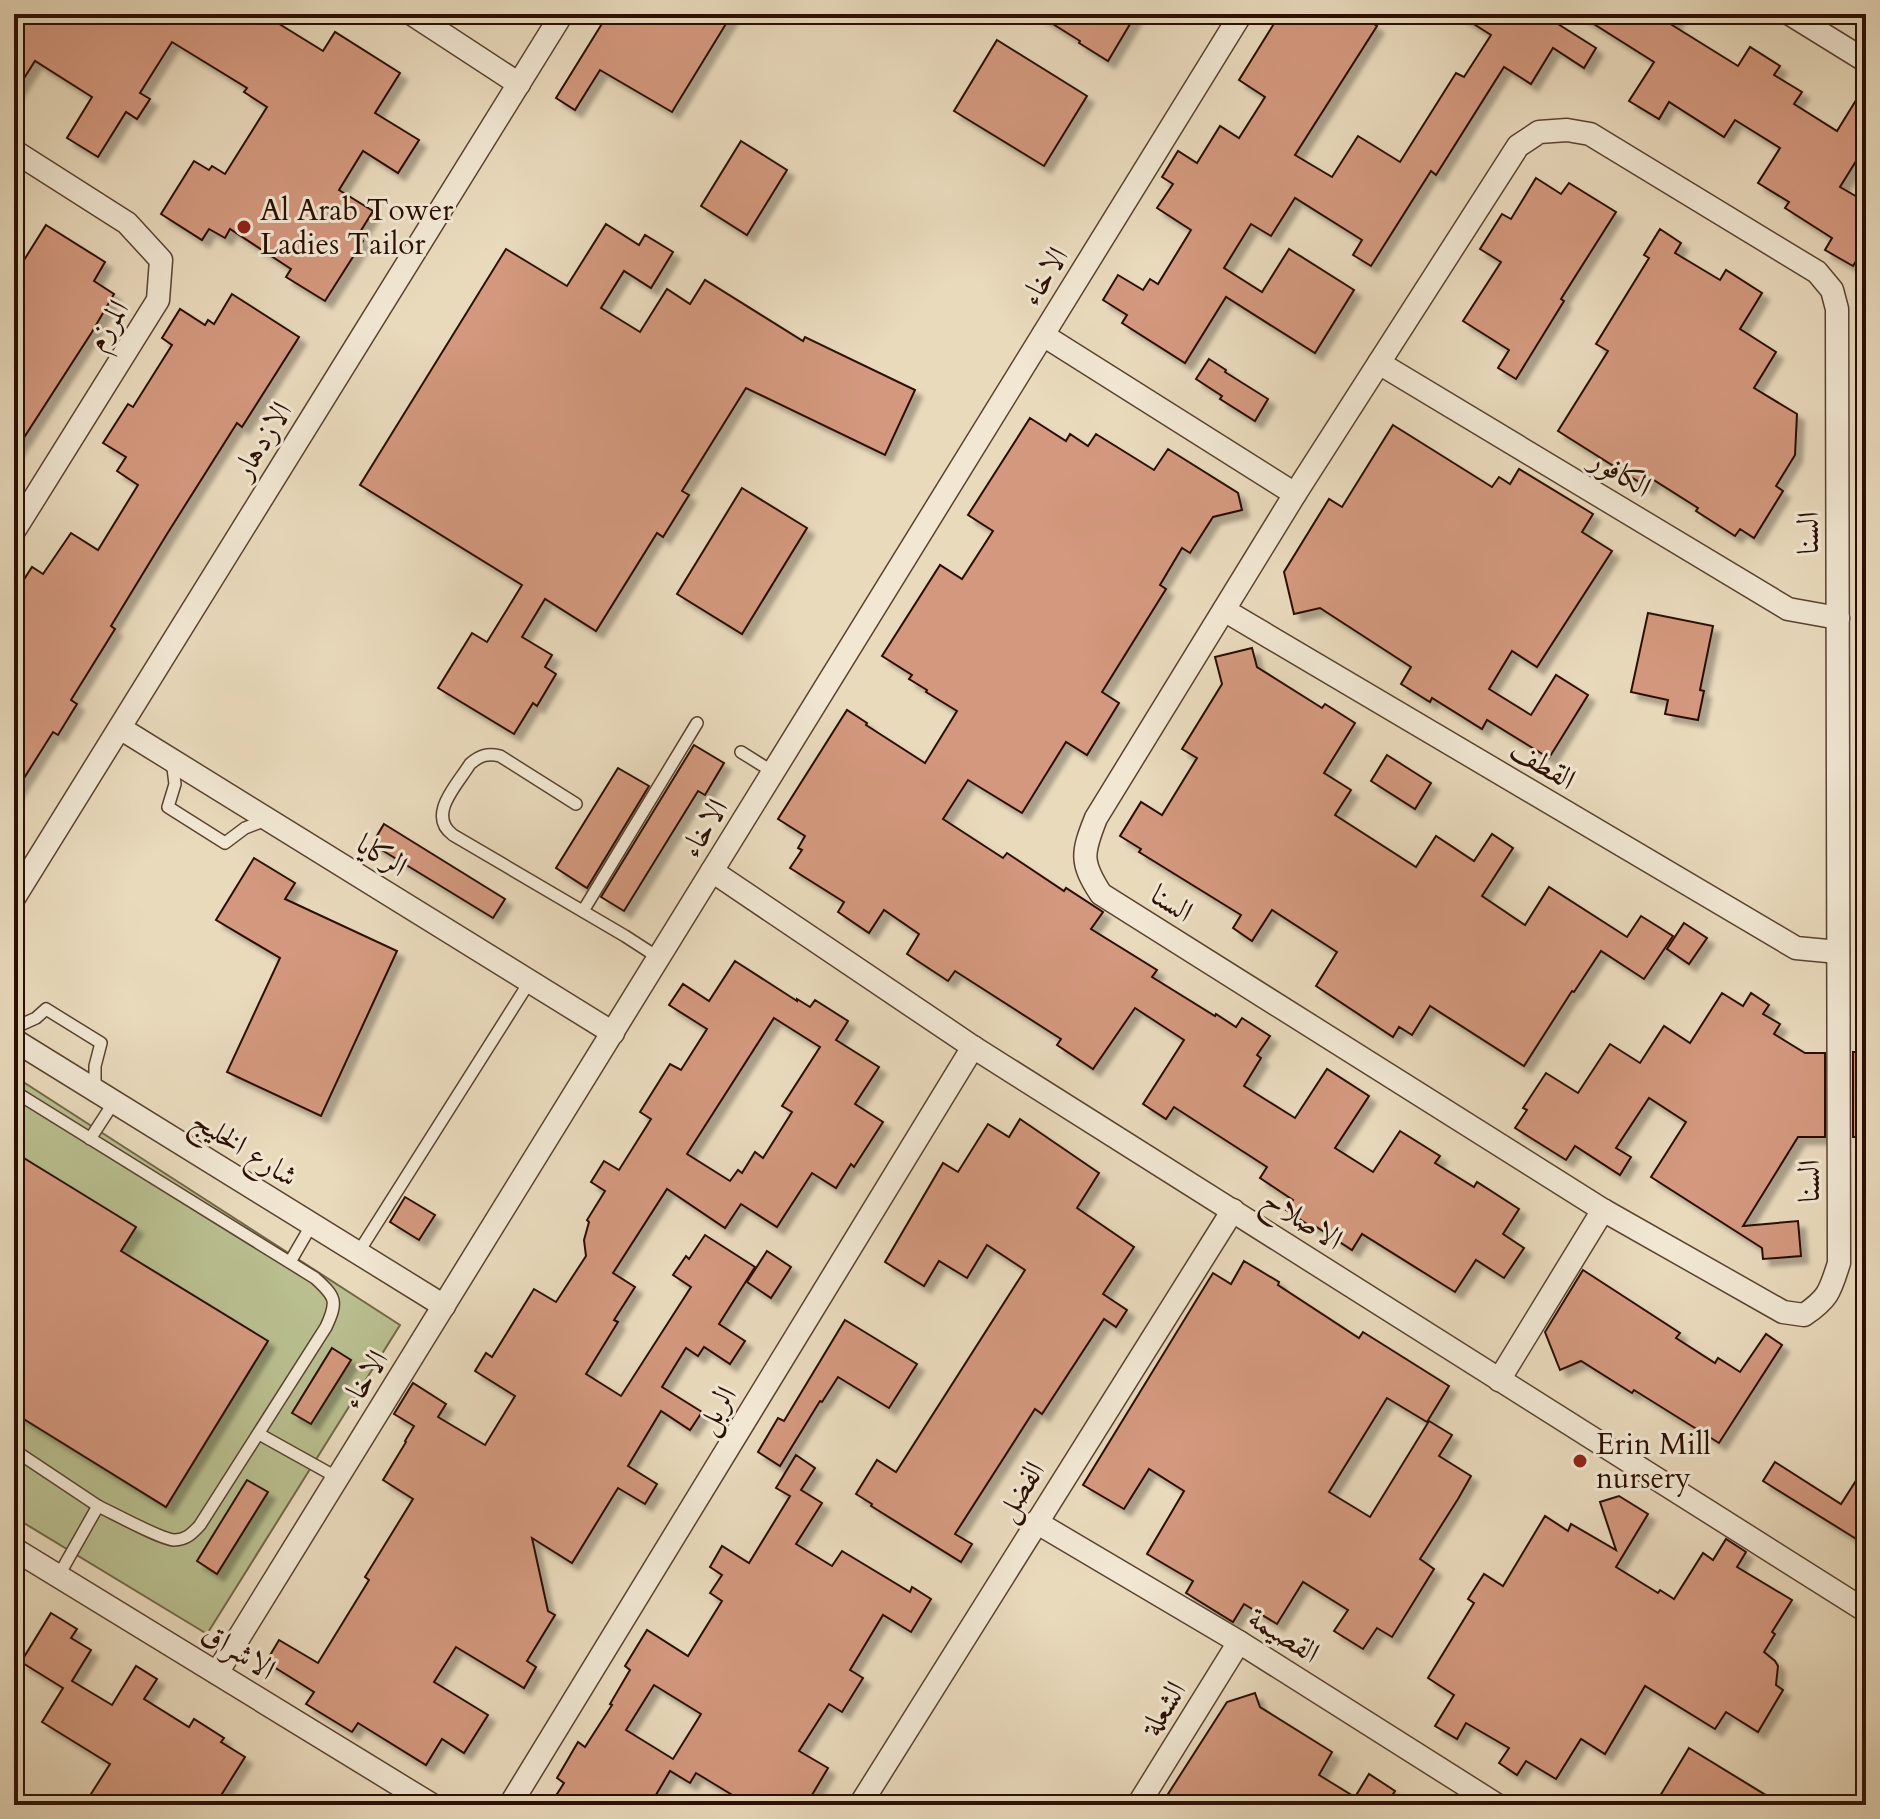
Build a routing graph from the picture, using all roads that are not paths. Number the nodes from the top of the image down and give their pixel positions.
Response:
1 (412, 14) edge
2 (562, 14) edge
3 (1241, 14) edge
4 (1790, 14) edge
5 (1866, 61) edge
6 (519, 84) junction
7 (14, 151) edge
8 (1043, 335) junction
9 (1379, 363) junction
10 (1295, 494) junction
11 (17, 517) edge
12 (1224, 610) junction
13 (1838, 618) junction
14 (697, 723) dead end
15 (120, 728) junction
16 (741, 752) dead end
17 (172, 759) junction
18 (773, 772) junction
19 (576, 804) dead end
20 (268, 820) junction
21 (712, 871) junction
22 (21, 873) edge
23 (14, 898) edge
24 (583, 911) junction
25 (1838, 952) junction
26 (659, 958) junction
27 (530, 981) junction
28 (14, 1028) edge
29 (613, 1033) junction
30 (14, 1040) edge
31 (973, 1047) junction
32 (95, 1090) junction
33 (14, 1094) edge
34 (114, 1102) junction
35 (90, 1139) junction
36 (1233, 1210) junction
37 (1603, 1210) junction
38 (312, 1224) junction
39 (358, 1253) junction
40 (290, 1262) junction
41 (444, 1306) junction
42 (1499, 1380) junction
43 (259, 1434) junction
44 (14, 1450) edge
45 (338, 1478) junction
46 (98, 1506) junction
47 (1036, 1522) junction
48 (14, 1549) edge
49 (59, 1575) junction
50 (1866, 1611) edge
51 (1239, 1642) junction
52 (217, 1673) junction
53 (432, 1805) edge
54 (510, 1805) edge
55 (860, 1805) edge
56 (1138, 1805) edge
57 (1497, 1805) edge

1 - 6 street
2 - 6 street, الازدهار
3 - 8 street, الاخاء
4 - 5 street
6 - 15 street, الازدهار
7 - 11 street, المرزم
8 - 10 street
8 - 18 street, الاخاء
9 - 10 street, السنا
9 - 13 street, الكافور
9 - 13 street, السنا
10 - 12 street, السنا
12 - 25 street, القطف
12 - 37 street, السنا
13 - 25 street, السنا
14 - 24 lane
15 - 17 street, الركايا
15 - 22 street, الازدهار
16 - 18 lane
17 - 20 street, الركايا
17 - 20 lane
18 - 21 street, الاخاء
19 - 24 lane
20 - 27 street, الركايا
21 - 26 street, الاخاء
21 - 31 street, الاصلاح
22 - 23 street, الازدهار
24 - 26 lane
25 - 37 street, السنا
26 - 29 street, الاخاء
27 - 29 street, الركايا
27 - 39 lane
28 - 32 lane
29 - 41 street, الاخاء
30 - 32 street, شارع الخليج
31 - 36 street, الاصلاح
31 - 54 street, الربل
32 - 34 street, شارع الخليج
33 - 35 lane
34 - 35 lane
34 - 38 street, شارع الخليج
35 - 40 lane
36 - 42 street, الاصلاح
36 - 47 street, الفضل
37 - 42 street
38 - 39 street, شارع الخليج
38 - 40 lane
39 - 41 street, شارع الخليج
40 - 43 lane
41 - 45 street, الاخاء
42 - 50 street, الاصلاح
43 - 45 lane
43 - 46 lane
44 - 46 lane
45 - 52 street, الاخاء
46 - 49 lane
47 - 51 street, القصيمة
47 - 55 street, الفضل
48 - 49 street, الاشراق
49 - 52 street, الاشراق
51 - 56 street, الشعلة
51 - 57 street, القصيمة
52 - 53 street, الاشراق

